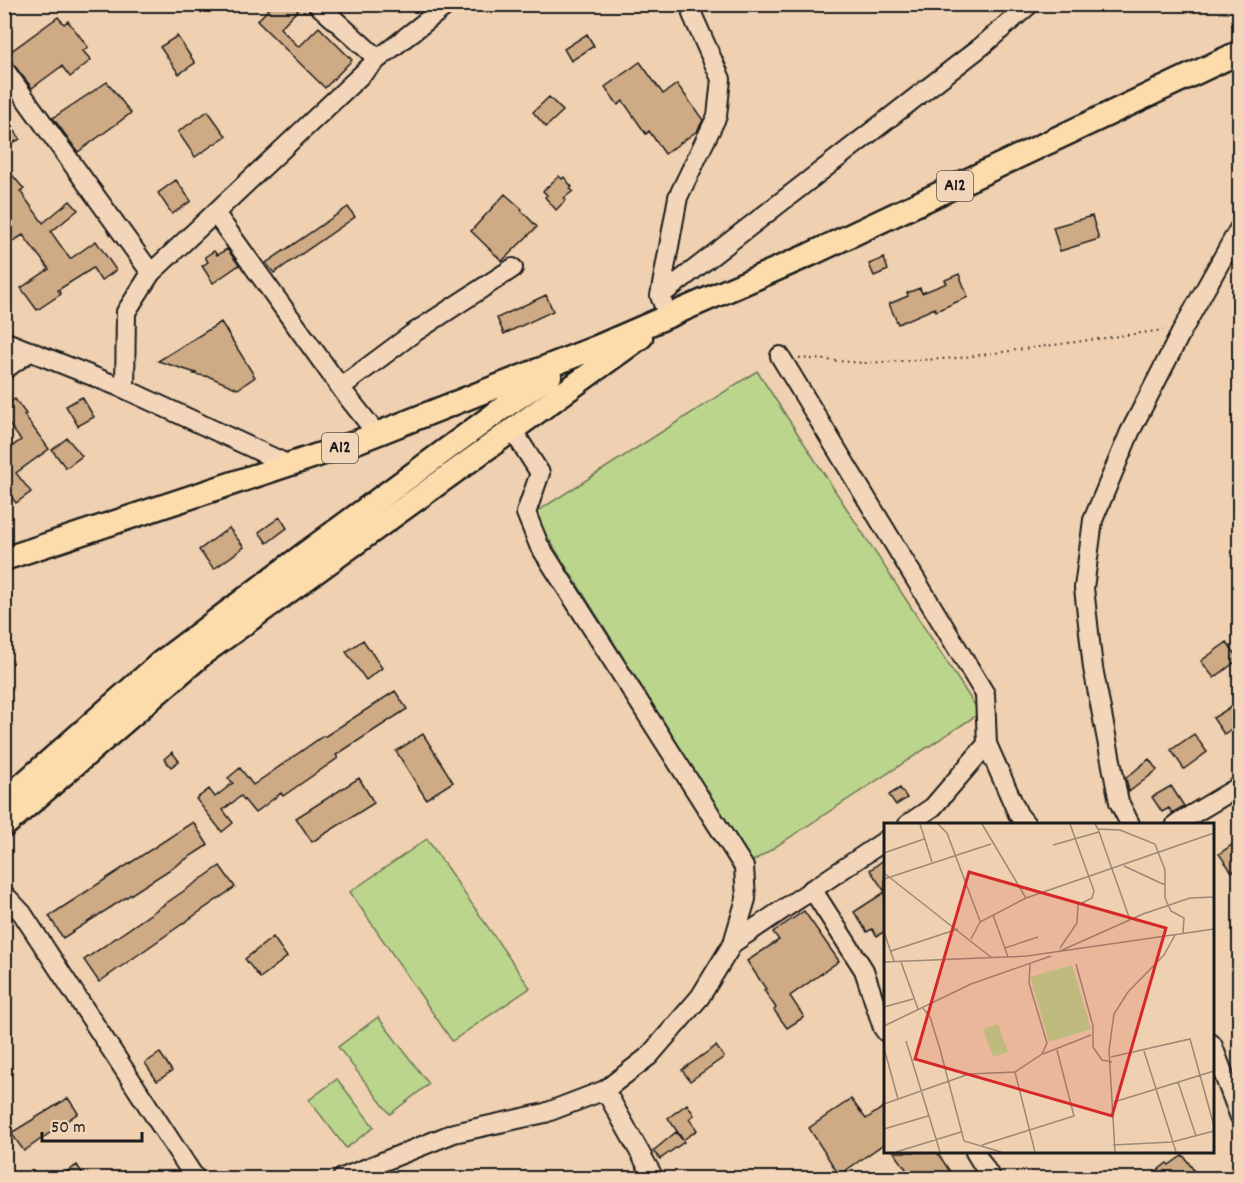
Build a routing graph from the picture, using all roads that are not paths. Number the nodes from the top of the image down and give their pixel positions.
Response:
1 (316, 4) edge
2 (448, 4) edge
3 (695, 4) edge
4 (1021, 7) edge
5 (1239, 52) edge
6 (378, 59) junction
7 (4, 69) edge
8 (215, 213) junction
9 (1239, 227) edge
10 (513, 268) dead end
11 (151, 273) junction
12 (664, 306) junction
13 (4, 341) edge
14 (597, 346) junction
15 (31, 351) junction
16 (780, 356) road end
17 (4, 370) edge
18 (341, 387) junction
19 (125, 390) junction
20 (484, 393) junction
21 (500, 410) junction
22 (512, 429) junction
23 (377, 434) junction
24 (289, 465) junction
25 (4, 559) edge
26 (987, 744) junction
27 (1239, 786) edge
28 (4, 801) edge
29 (911, 823) edge
30 (1024, 823) edge
31 (1129, 823) edge
32 (1179, 823) edge
33 (4, 826) edge
34 (884, 841) edge
35 (812, 889) junction
36 (4, 894) edge
37 (733, 943) junction
38 (884, 1030) edge
39 (1214, 1048) edge
40 (605, 1090) junction
41 (1235, 1094) edge
42 (1239, 1117) edge
43 (976, 1153) edge
44 (195, 1179) edge
45 (342, 1179) edge
46 (654, 1179) edge
47 (991, 1179) edge

1 - 6 street
2 - 6 street
3 - 12 street
4 - 12 street
5 - 12 main road, A12
6 - 8 street
7 - 11 street
8 - 11 street
8 - 18 street
9 - 31 street
10 - 18 street
11 - 19 street
12 - 14 main road, A12
12 - 22 main road
13 - 15 street
14 - 20 main road, A12
14 - 21 main road
15 - 17 street
15 - 19 street
16 - 26 street
18 - 23 street
19 - 24 street
20 - 21 main road
20 - 23 main road, A12
21 - 22 main road
21 - 28 main road
22 - 33 main road
22 - 37 street
23 - 24 main road, A12
24 - 25 main road, A12
26 - 29 street
26 - 30 street
27 - 32 street
34 - 35 street
35 - 37 street
35 - 38 street
36 - 44 street
37 - 40 street
39 - 41 street
40 - 45 street
40 - 46 street
41 - 42 street
43 - 47 street

